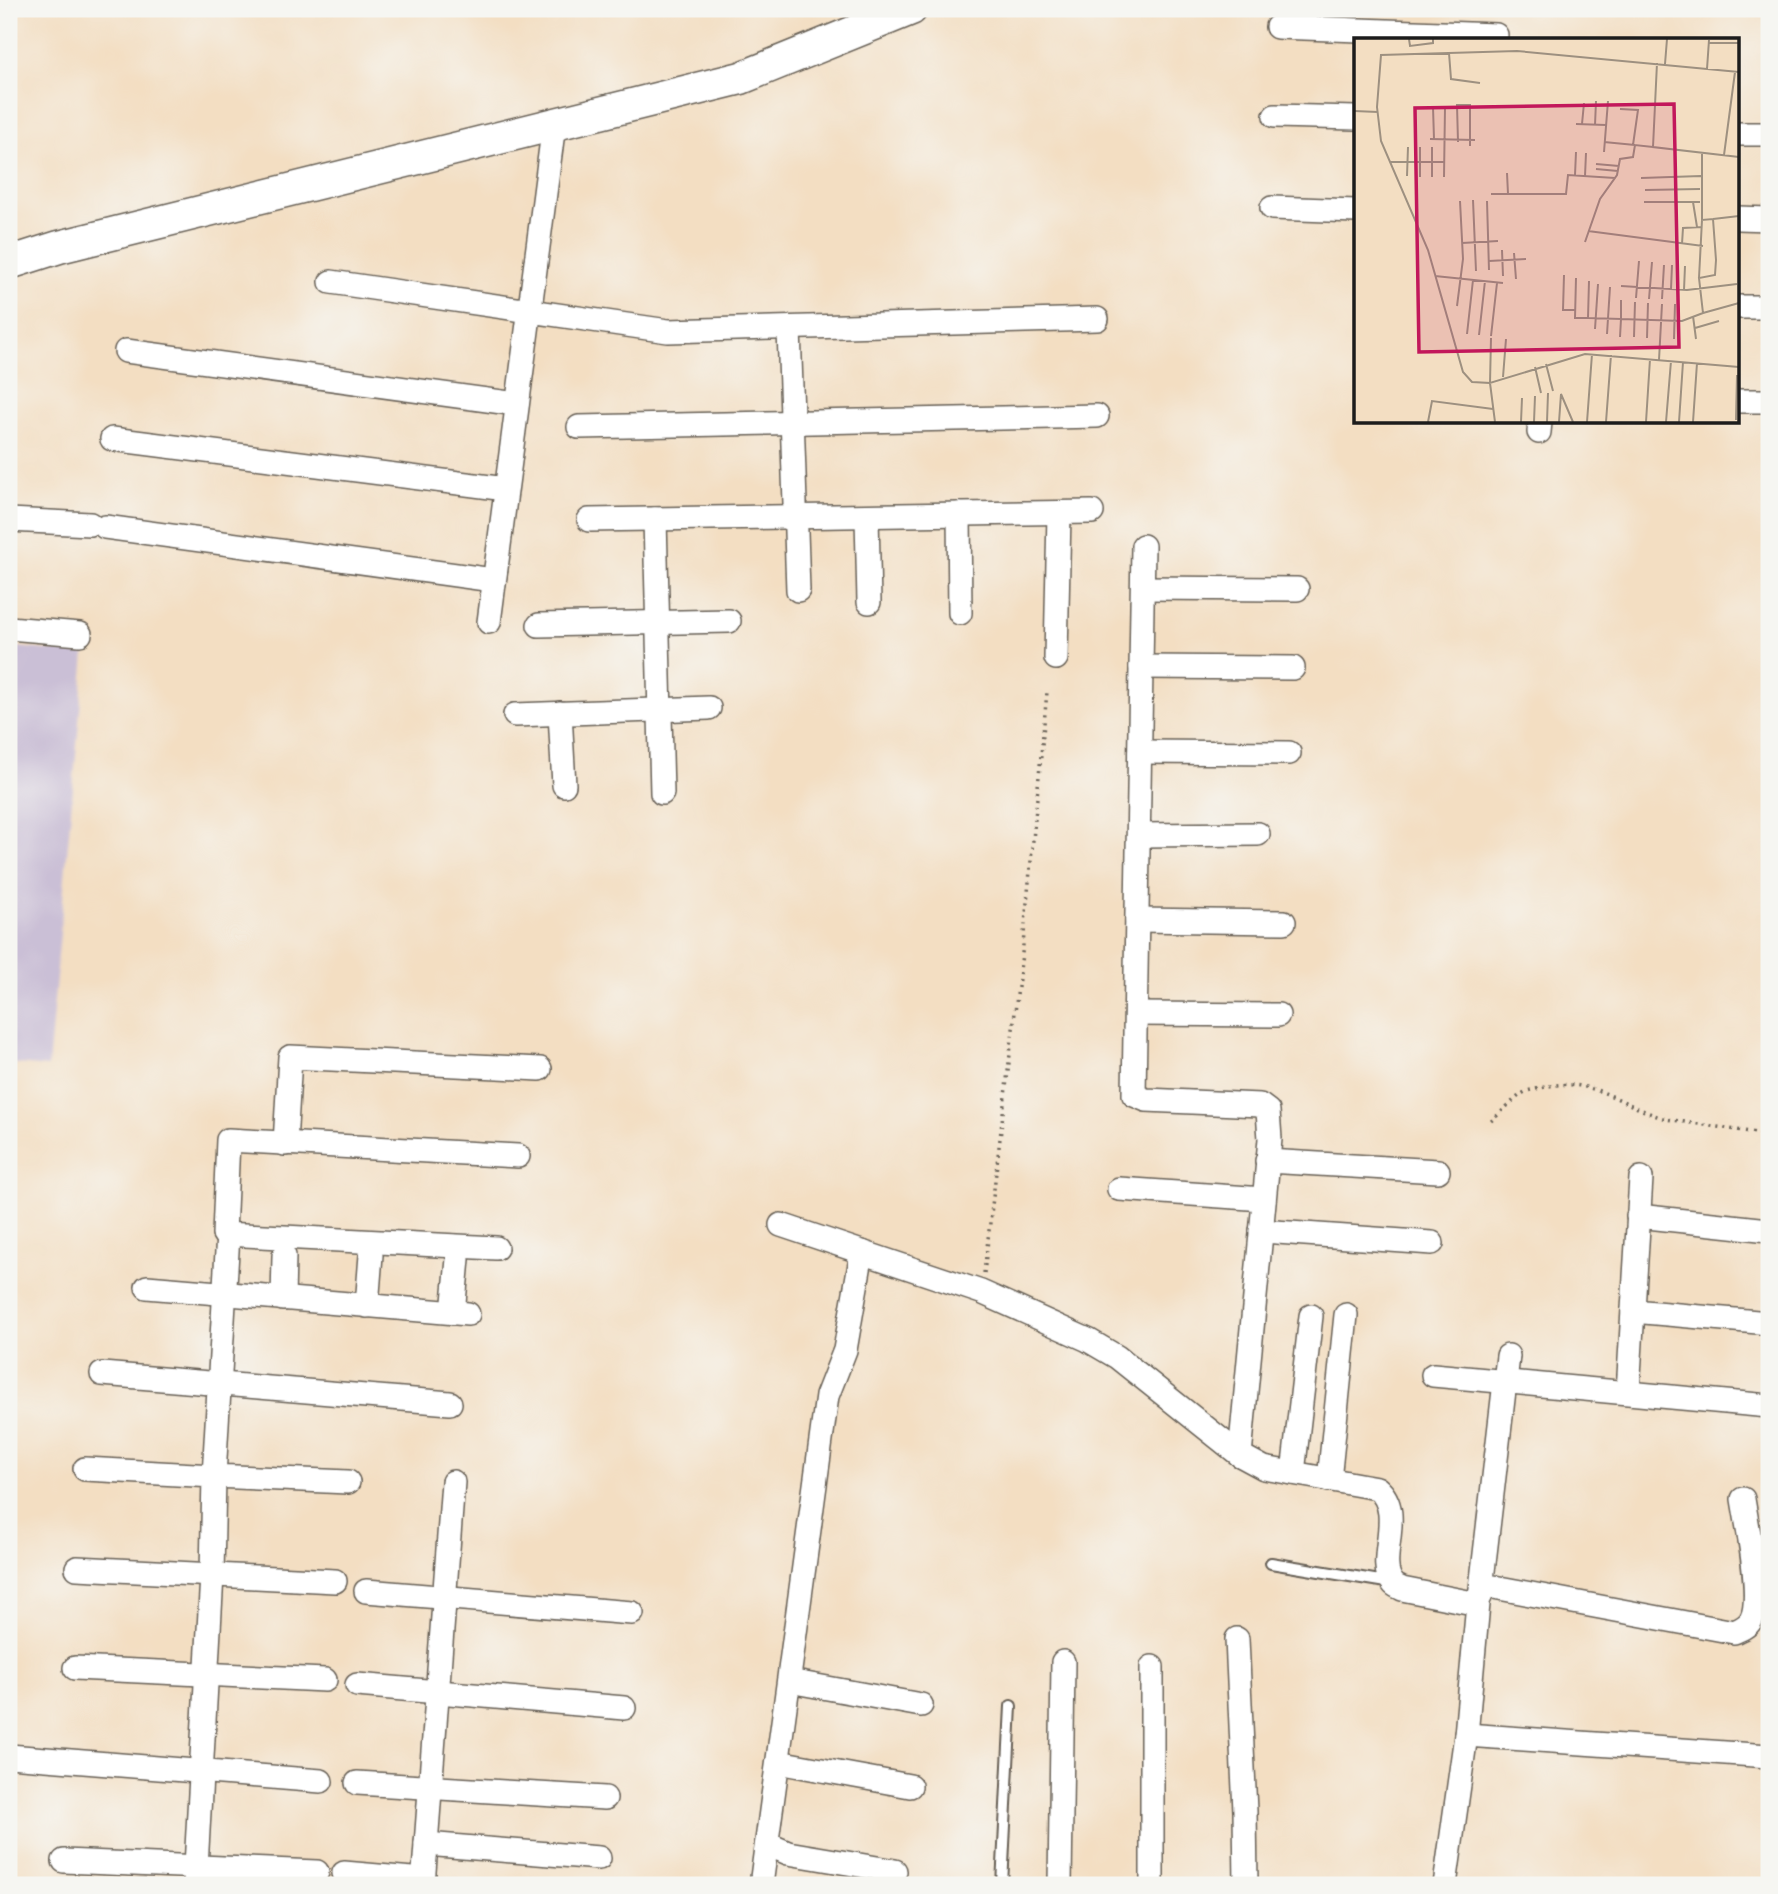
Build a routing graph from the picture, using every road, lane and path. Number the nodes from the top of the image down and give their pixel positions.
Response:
1 (911, 9) edge
2 (1277, 27) dead end
3 (1389, 27) edge
4 (1496, 34) dead end
5 (1275, 116) dead end
6 (1354, 118) edge
7 (554, 124) junction
8 (1740, 134) edge
9 (1769, 134) edge
10 (1272, 208) dead end
11 (1354, 211) edge
12 (1740, 218) edge
13 (1769, 219) edge
14 (9, 263) edge
15 (331, 282) dead end
16 (1740, 307) edge
17 (1769, 307) edge
18 (529, 312) junction
19 (1097, 319) dead end
20 (789, 329) junction
21 (126, 351) dead end
22 (1740, 401) edge
23 (1769, 401) edge
24 (517, 404) junction
25 (1097, 416) dead end
26 (794, 422) junction
27 (579, 427) dead end
28 (112, 439) dead end
29 (506, 489) junction
30 (1092, 512) dead end
31 (1059, 513) junction
32 (959, 514) junction
33 (795, 517) junction
34 (867, 517) junction
35 (656, 519) junction
36 (9, 520) edge
37 (589, 520) dead end
38 (1143, 546) dead end
39 (493, 580) junction
40 (1143, 587) junction
41 (1297, 589) dead end
42 (798, 590) dead end
43 (869, 602) dead end
44 (960, 613) dead end
45 (729, 621) dead end
46 (489, 622) dead end
47 (658, 623) junction
48 (539, 625) dead end
49 (9, 628) edge
50 (80, 634) dead end
51 (1056, 658) dead end
52 (1141, 667) junction
53 (1293, 668) dead end
54 (1047, 692) dead end
55 (709, 708) dead end
56 (660, 709) junction
57 (560, 713) junction
58 (515, 715) dead end
59 (1140, 752) junction
60 (1289, 753) dead end
61 (564, 785) dead end
62 (662, 793) dead end
63 (1258, 834) dead end
64 (1139, 835) junction
65 (1137, 920) junction
66 (1284, 922) dead end
67 (1136, 1014) junction
68 (1278, 1015) dead end
69 (540, 1069) dead end
70 (1491, 1121) dead end
71 (1769, 1135) edge
72 (285, 1144) junction
73 (519, 1156) dead end
74 (1267, 1161) junction
75 (1438, 1171) dead end
76 (1641, 1178) dead end
77 (1119, 1189) dead end
78 (1264, 1199) junction
79 (1638, 1216) junction
80 (781, 1225) dead end
81 (1769, 1230) edge
82 (1261, 1231) junction
83 (228, 1234) junction
84 (1432, 1244) dead end
85 (496, 1248) dead end
86 (862, 1252) junction
87 (371, 1255) dead end
88 (285, 1256) dead end
89 (458, 1259) dead end
90 (146, 1287) dead end
91 (981, 1292) junction
92 (225, 1294) junction
93 (282, 1299) junction
94 (367, 1306) junction
95 (1633, 1311) junction
96 (1346, 1315) dead end
97 (1311, 1316) dead end
98 (1769, 1324) edge
99 (1508, 1356) dead end
100 (102, 1374) dead end
101 (1433, 1375) dead end
102 (1505, 1380) junction
103 (220, 1384) junction
104 (1629, 1392) junction
105 (450, 1403) dead end
106 (1769, 1406) edge
107 (1240, 1455) junction
108 (85, 1469) dead end
109 (1293, 1473) junction
110 (214, 1476) junction
111 (1329, 1480) junction
112 (348, 1482) dead end
113 (453, 1482) dead end
114 (1743, 1499) dead end
115 (1271, 1563) dead end
116 (77, 1568) dead end
117 (212, 1575) junction
118 (335, 1581) dead end
119 (1392, 1583) junction
120 (366, 1591) dead end
121 (1480, 1595) junction
122 (444, 1599) junction
123 (632, 1613) dead end
124 (1237, 1639) dead end
125 (1063, 1662) dead end
126 (1152, 1667) dead end
127 (75, 1668) dead end
128 (207, 1673) junction
129 (325, 1680) dead end
130 (789, 1681) junction
131 (357, 1685) dead end
132 (438, 1692) junction
133 (921, 1705) dead end
134 (1011, 1706) dead end
135 (624, 1708) dead end
136 (1465, 1735) junction
137 (9, 1756) edge
138 (1769, 1756) edge
139 (778, 1762) junction
140 (202, 1771) junction
141 (321, 1780) dead end
142 (357, 1783) dead end
143 (430, 1786) junction
144 (910, 1786) dead end
145 (606, 1798) dead end
146 (426, 1844) junction
147 (767, 1844) junction
148 (599, 1858) dead end
149 (64, 1861) dead end
150 (895, 1871) dead end
151 (317, 1872) dead end
152 (344, 1873) dead end
153 (195, 1876) edge
154 (424, 1882) edge
155 (761, 1885) edge
156 (1002, 1885) edge
157 (1060, 1885) edge
158 (1152, 1885) edge
159 (1246, 1885) edge
160 (1445, 1885) edge

1 - 7 street
2 - 3 street
3 - 4 street
5 - 6 street
7 - 14 street
7 - 18 street
8 - 9 street
10 - 11 street
12 - 13 street
15 - 18 street
16 - 17 street
18 - 20 street
18 - 24 street
19 - 20 street
20 - 26 street
21 - 24 street
22 - 23 street
24 - 29 street
25 - 26 street
26 - 27 street
26 - 33 street
28 - 29 street
29 - 39 street
30 - 31 street
31 - 32 street
31 - 51 street
32 - 34 street
32 - 44 street
33 - 34 street
33 - 35 street
33 - 42 street
34 - 43 street
35 - 37 street
35 - 47 street
36 - 39 street
38 - 40 street
39 - 46 street
40 - 41 street
40 - 52 street
45 - 47 street
47 - 48 street
47 - 56 street
49 - 50 street
52 - 53 street
52 - 59 street
54 - 91 path
55 - 56 street
56 - 57 street
56 - 62 street
57 - 58 street
57 - 61 street
59 - 60 street
59 - 64 street
63 - 64 street
64 - 65 street
65 - 66 street
65 - 67 street
67 - 68 street
67 - 74 street
69 - 72 street
70 - 71 path
72 - 73 street
72 - 83 street
74 - 75 street
74 - 78 street
76 - 79 street
77 - 78 street
78 - 82 street
79 - 81 street
79 - 95 street
80 - 86 street
82 - 84 street
82 - 107 street
83 - 85 street
83 - 92 street
86 - 91 street
86 - 130 street
87 - 94 street
88 - 93 street
89 - 94 street
90 - 92 street
91 - 107 street
92 - 93 street
92 - 103 street
93 - 94 street
95 - 98 street
95 - 104 street
96 - 111 street
97 - 109 street
99 - 102 street
100 - 103 street
101 - 102 street
102 - 104 street
102 - 121 street
103 - 105 street
103 - 110 street
104 - 106 street
107 - 109 street
108 - 110 street
109 - 111 street
110 - 112 street
110 - 117 street
111 - 119 street
113 - 122 street
114 - 121 street
115 - 119 lane
116 - 117 street
117 - 118 street
117 - 128 street
119 - 121 street
120 - 122 street
121 - 136 street
122 - 123 street
122 - 132 street
124 - 159 street
125 - 157 street
126 - 158 street
127 - 128 street
128 - 129 street
128 - 140 street
130 - 133 street
130 - 139 street
131 - 132 street
132 - 135 street
132 - 143 street
134 - 156 lane
136 - 138 street
136 - 160 street
137 - 140 street
139 - 144 street
139 - 147 street
140 - 141 street
140 - 153 street
142 - 143 street
143 - 145 street
143 - 146 street
146 - 148 street
146 - 154 street
147 - 150 street
147 - 155 street
149 - 153 street
151 - 153 street
152 - 154 street

